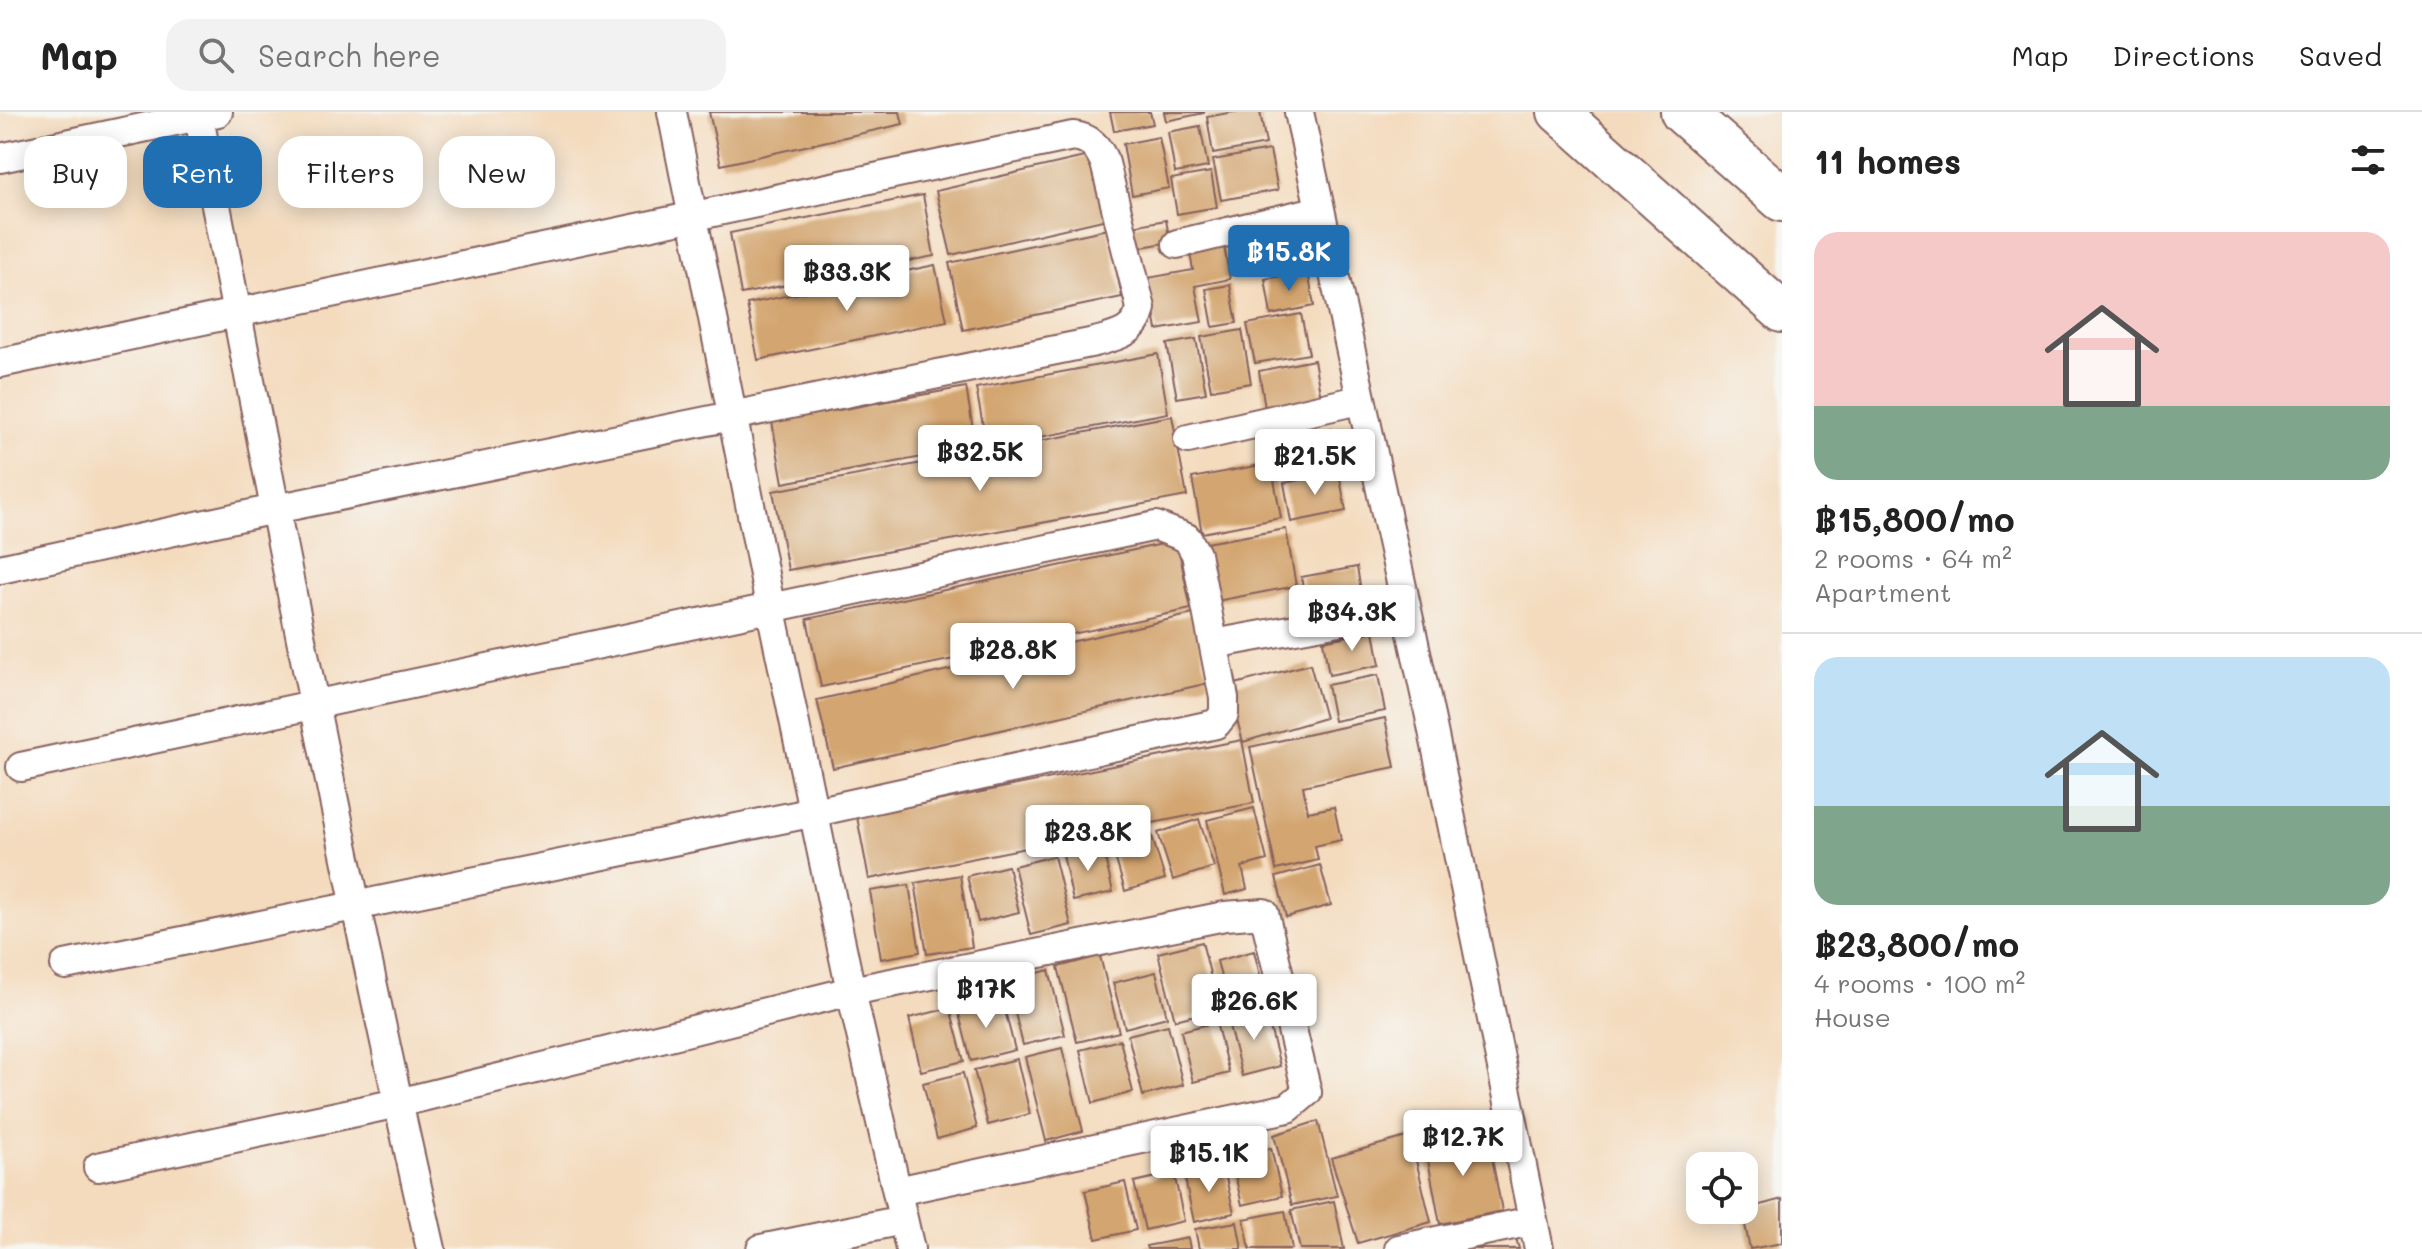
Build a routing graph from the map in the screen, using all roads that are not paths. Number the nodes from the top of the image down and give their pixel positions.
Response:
1 (672, 112) edge
2 (1299, 112) edge
3 (1558, 112) edge
4 (1683, 112) edge
5 (205, 113) edge
6 (0, 158) edge
7 (1782, 199) edge
8 (1320, 210) junction
9 (692, 217) junction
10 (1177, 244) dead end
11 (1782, 312) edge
12 (234, 313) junction
13 (0, 363) edge
14 (1359, 400) junction
15 (735, 415) junction
16 (1188, 439) dead end
17 (275, 509) junction
18 (0, 569) edge
19 (1405, 609) junction
20 (771, 610) junction
21 (1230, 641) dead end
22 (314, 706) junction
23 (21, 767) dead end
24 (815, 812) junction
25 (356, 907) junction
26 (65, 965) dead end
27 (851, 991) junction
28 (398, 1103) junction
29 (98, 1167) dead end
30 (897, 1191) junction
31 (903, 1220) junction
32 (1532, 1221) junction
33 (431, 1249) edge
34 (761, 1249) edge
35 (910, 1249) edge
36 (1399, 1249) edge
37 (1539, 1249) edge

1 - 9 street
2 - 8 street
3 - 11 main road
4 - 7 highway
5 - 6 street
5 - 12 street
8 - 10 street
8 - 14 street
9 - 12 street
9 - 15 street
9 - 15 street
12 - 13 street
12 - 17 street
14 - 16 street
14 - 19 street
15 - 17 street
15 - 20 street
17 - 18 street
17 - 22 street
19 - 21 street
19 - 32 street
20 - 22 street
20 - 24 street
20 - 24 street
22 - 23 street
22 - 25 street
24 - 25 street
24 - 27 street
25 - 26 street
25 - 28 street
27 - 28 street
27 - 30 street
27 - 30 street
28 - 29 street
28 - 33 street
30 - 31 street
31 - 34 street
31 - 35 street
32 - 36 street
32 - 37 street

